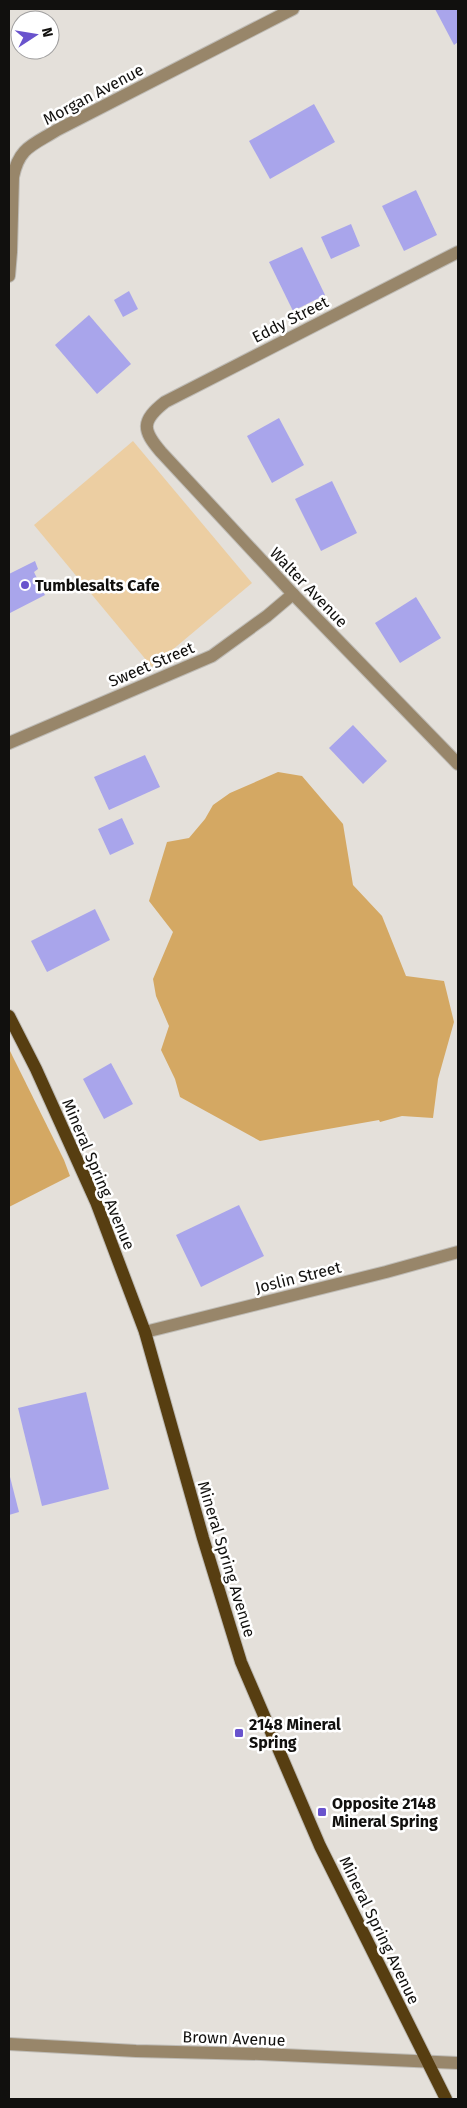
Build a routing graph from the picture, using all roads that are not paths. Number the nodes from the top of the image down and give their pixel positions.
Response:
1 (293, 9) edge
2 (458, 252) edge
3 (9, 276) edge
4 (146, 426) joint
5 (293, 594) junction
6 (9, 743) edge
7 (458, 764) edge
8 (9, 1016) edge
9 (458, 1252) edge
10 (144, 1332) junction
11 (9, 2044) edge
12 (427, 2062) junction
13 (458, 2063) edge
14 (446, 2099) edge

1 - 3 street, Morgan Avenue
2 - 4 street, Eddy Street
4 - 5 street, Walter Avenue
5 - 6 street, Sweet Street
5 - 7 street, Walter Avenue
8 - 10 main road, Mineral Spring Avenue
9 - 10 street, Joslin Street
10 - 12 main road, Mineral Spring Avenue
11 - 12 street, Brown Avenue
12 - 13 street, Brown Avenue
12 - 14 main road, Mineral Spring Avenue

